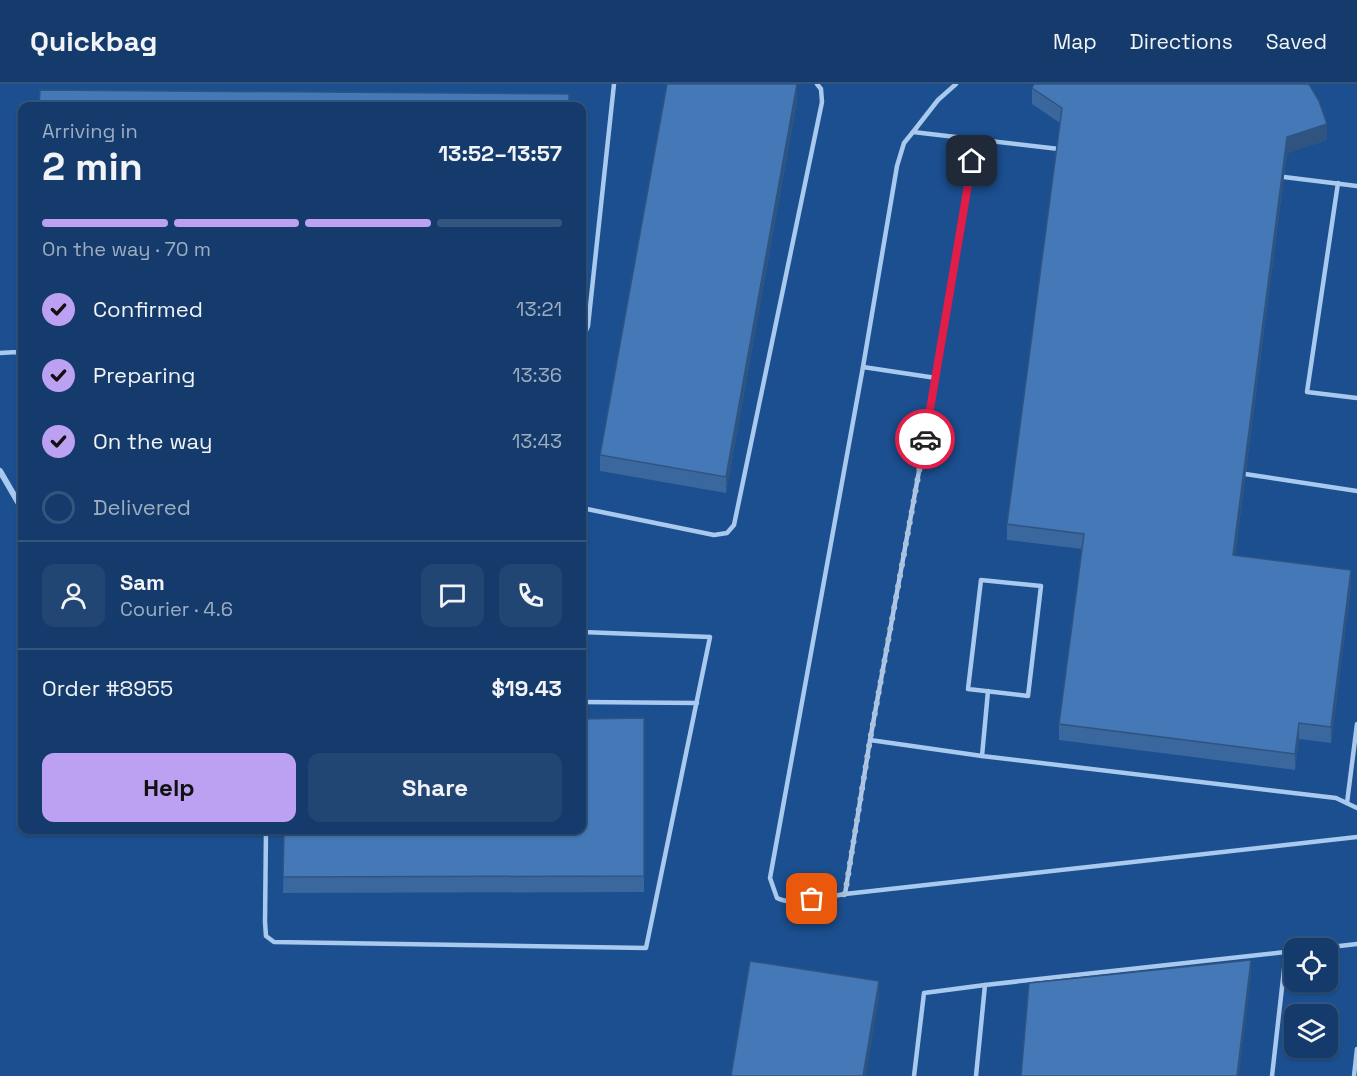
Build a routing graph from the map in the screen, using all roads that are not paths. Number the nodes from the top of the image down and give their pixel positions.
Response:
1 (614, 84) edge
2 (817, 84) edge
3 (956, 84) edge
4 (913, 132) junction
5 (975, 139) junction
6 (1059, 149) edge
7 (1284, 177) edge
8 (1338, 183) junction
9 (1357, 186) edge
10 (586, 331) edge
11 (17, 351) edge
12 (0, 353) edge
13 (863, 367) junction
14 (936, 378) junction
15 (1357, 398) edge
16 (0, 471) edge
17 (1245, 474) edge
18 (1357, 491) edge
19 (18, 502) edge
20 (586, 509) edge
21 (586, 632) edge
22 (988, 692) junction
23 (586, 702) edge
24 (697, 703) junction
25 (1357, 724) edge
26 (870, 740) junction
27 (982, 756) junction
28 (1347, 803) junction
29 (1357, 808) edge
30 (266, 834) edge
31 (1357, 837) edge
32 (845, 894) junction
33 (1357, 944) edge
34 (1338, 946) edge
35 (1284, 952) edge
36 (1284, 970) edge
37 (985, 985) junction
38 (1357, 1049) edge
39 (914, 1076) edge
40 (976, 1076) edge
41 (1272, 1076) edge
42 (1354, 1076) edge

1 - 10 lane
2 - 20 lane
3 - 4 lane
4 - 5 lane
4 - 13 lane
5 - 6 lane
5 - 14 lane
7 - 8 lane
8 - 9 lane
8 - 15 lane
11 - 12 lane
13 - 14 lane
13 - 32 lane
14 - 26 lane
16 - 19 street
17 - 18 lane
21 - 24 lane
22 - 22 lane
22 - 27 lane
23 - 24 lane
24 - 30 lane
25 - 28 lane
26 - 27 lane
26 - 32 lane
27 - 28 lane
28 - 29 lane
31 - 32 lane
33 - 34 lane
35 - 37 lane
36 - 41 lane
37 - 39 lane
37 - 40 lane
38 - 42 lane

